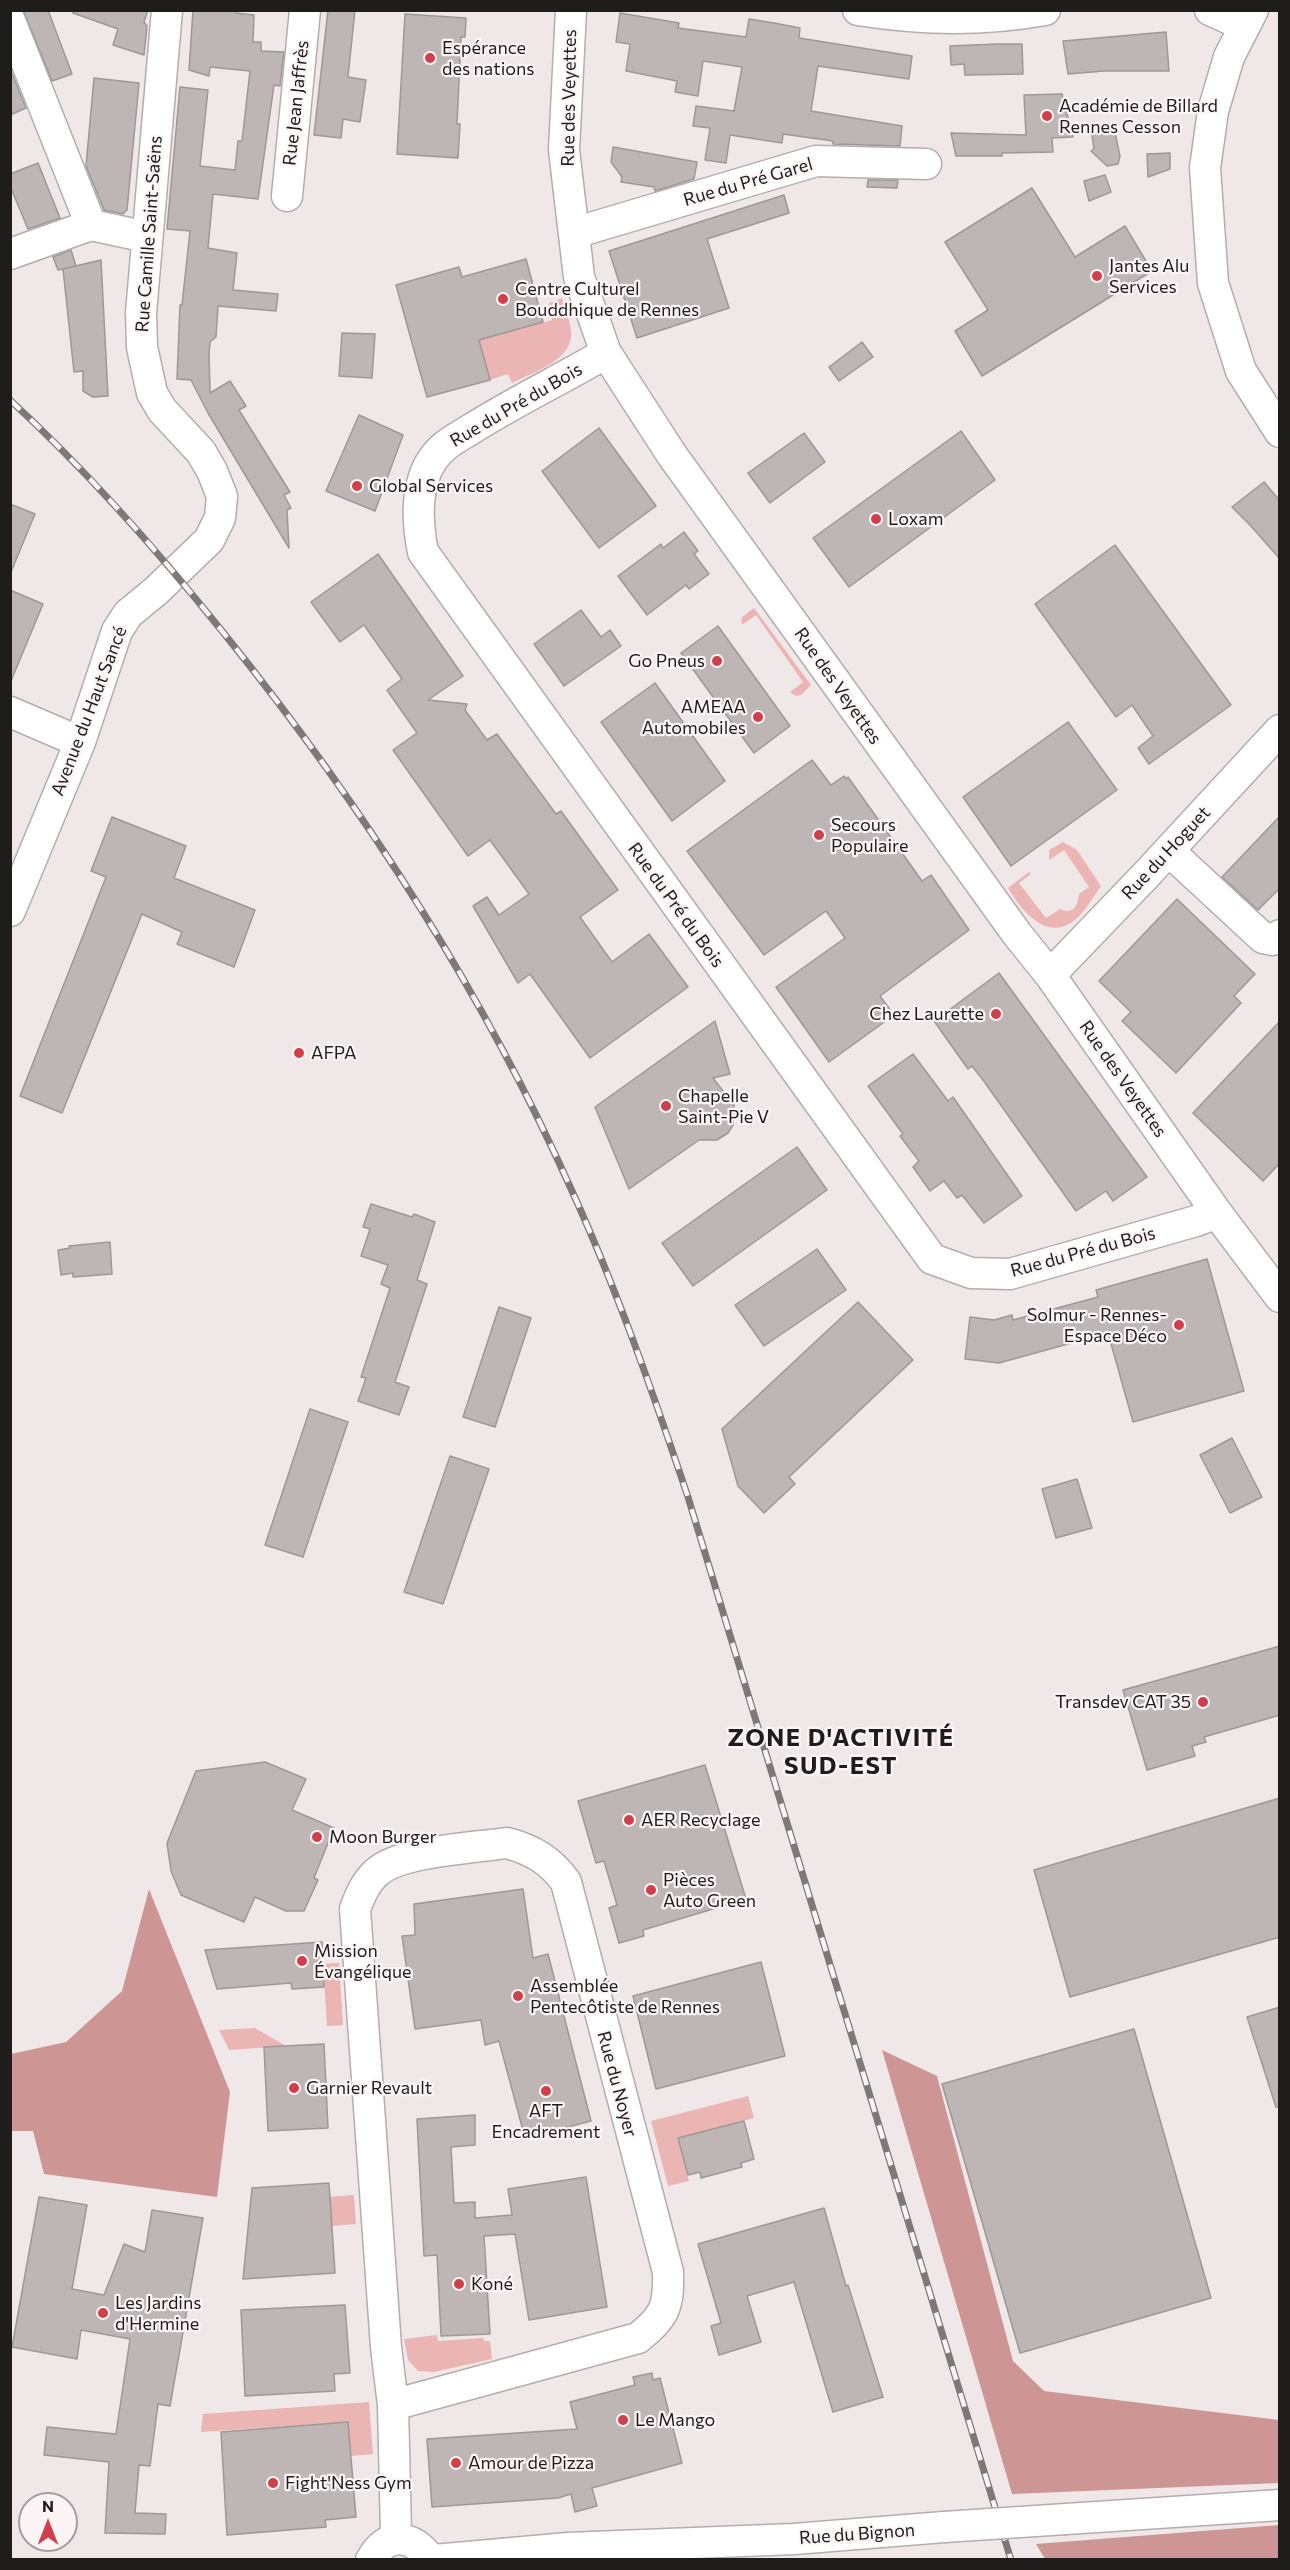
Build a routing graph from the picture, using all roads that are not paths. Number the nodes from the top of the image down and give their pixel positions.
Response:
1 (167, 10) edge
2 (305, 10) edge
3 (571, 10) edge
4 (858, 10) edge
5 (1045, 10) edge
6 (1210, 10) edge
7 (1248, 18) edge
8 (10, 21) edge
9 (926, 165) dead end
10 (287, 196) dead end
11 (92, 225) junction
12 (574, 233) junction
13 (147, 237) junction
14 (10, 254) edge
15 (606, 353) junction
16 (1280, 432) edge
17 (209, 540) joint
18 (10, 712) edge
19 (1280, 730) edge
20 (80, 742) junction
21 (1169, 851) junction
22 (10, 911) edge
23 (1280, 935) edge
24 (1050, 975) junction
25 (1217, 1213) junction
26 (1280, 1297) edge
27 (393, 2405) junction
28 (1280, 2505) edge
29 (394, 2540) junction
30 (825, 2548) edge
31 (372, 2559) edge
32 (432, 2559) edge

1 - 13 street, Rue Camille Saint-Saëns
2 - 10 street, Rue Jean Jaffrès
3 - 12 street, Rue des Veyettes
4 - 5 street
6 - 7 street
7 - 16 street
8 - 11 street
9 - 12 street, Rue du Pré Garel
11 - 13 street
11 - 14 street
12 - 15 street, Rue des Veyettes
13 - 17 street, Rue Camille Saint-Saëns
15 - 24 street, Rue des Veyettes
15 - 25 street, Rue du Pré du Bois
17 - 20 street, Avenue du Haut Sancé
18 - 20 street
19 - 21 street, Rue du Hoguet
20 - 22 street, Avenue du Haut Sancé
21 - 23 street
21 - 24 street, Rue du Hoguet
24 - 25 street, Rue des Veyettes
25 - 26 street, Rue des Veyettes
27 - 27 street, Rue du Noyer
27 - 29 street, Rue du Noyer
28 - 30 street, Rue du Bignon, bridge
29 - 31 street
29 - 32 street, Rue du Bignon
30 - 32 street, Rue du Bignon

